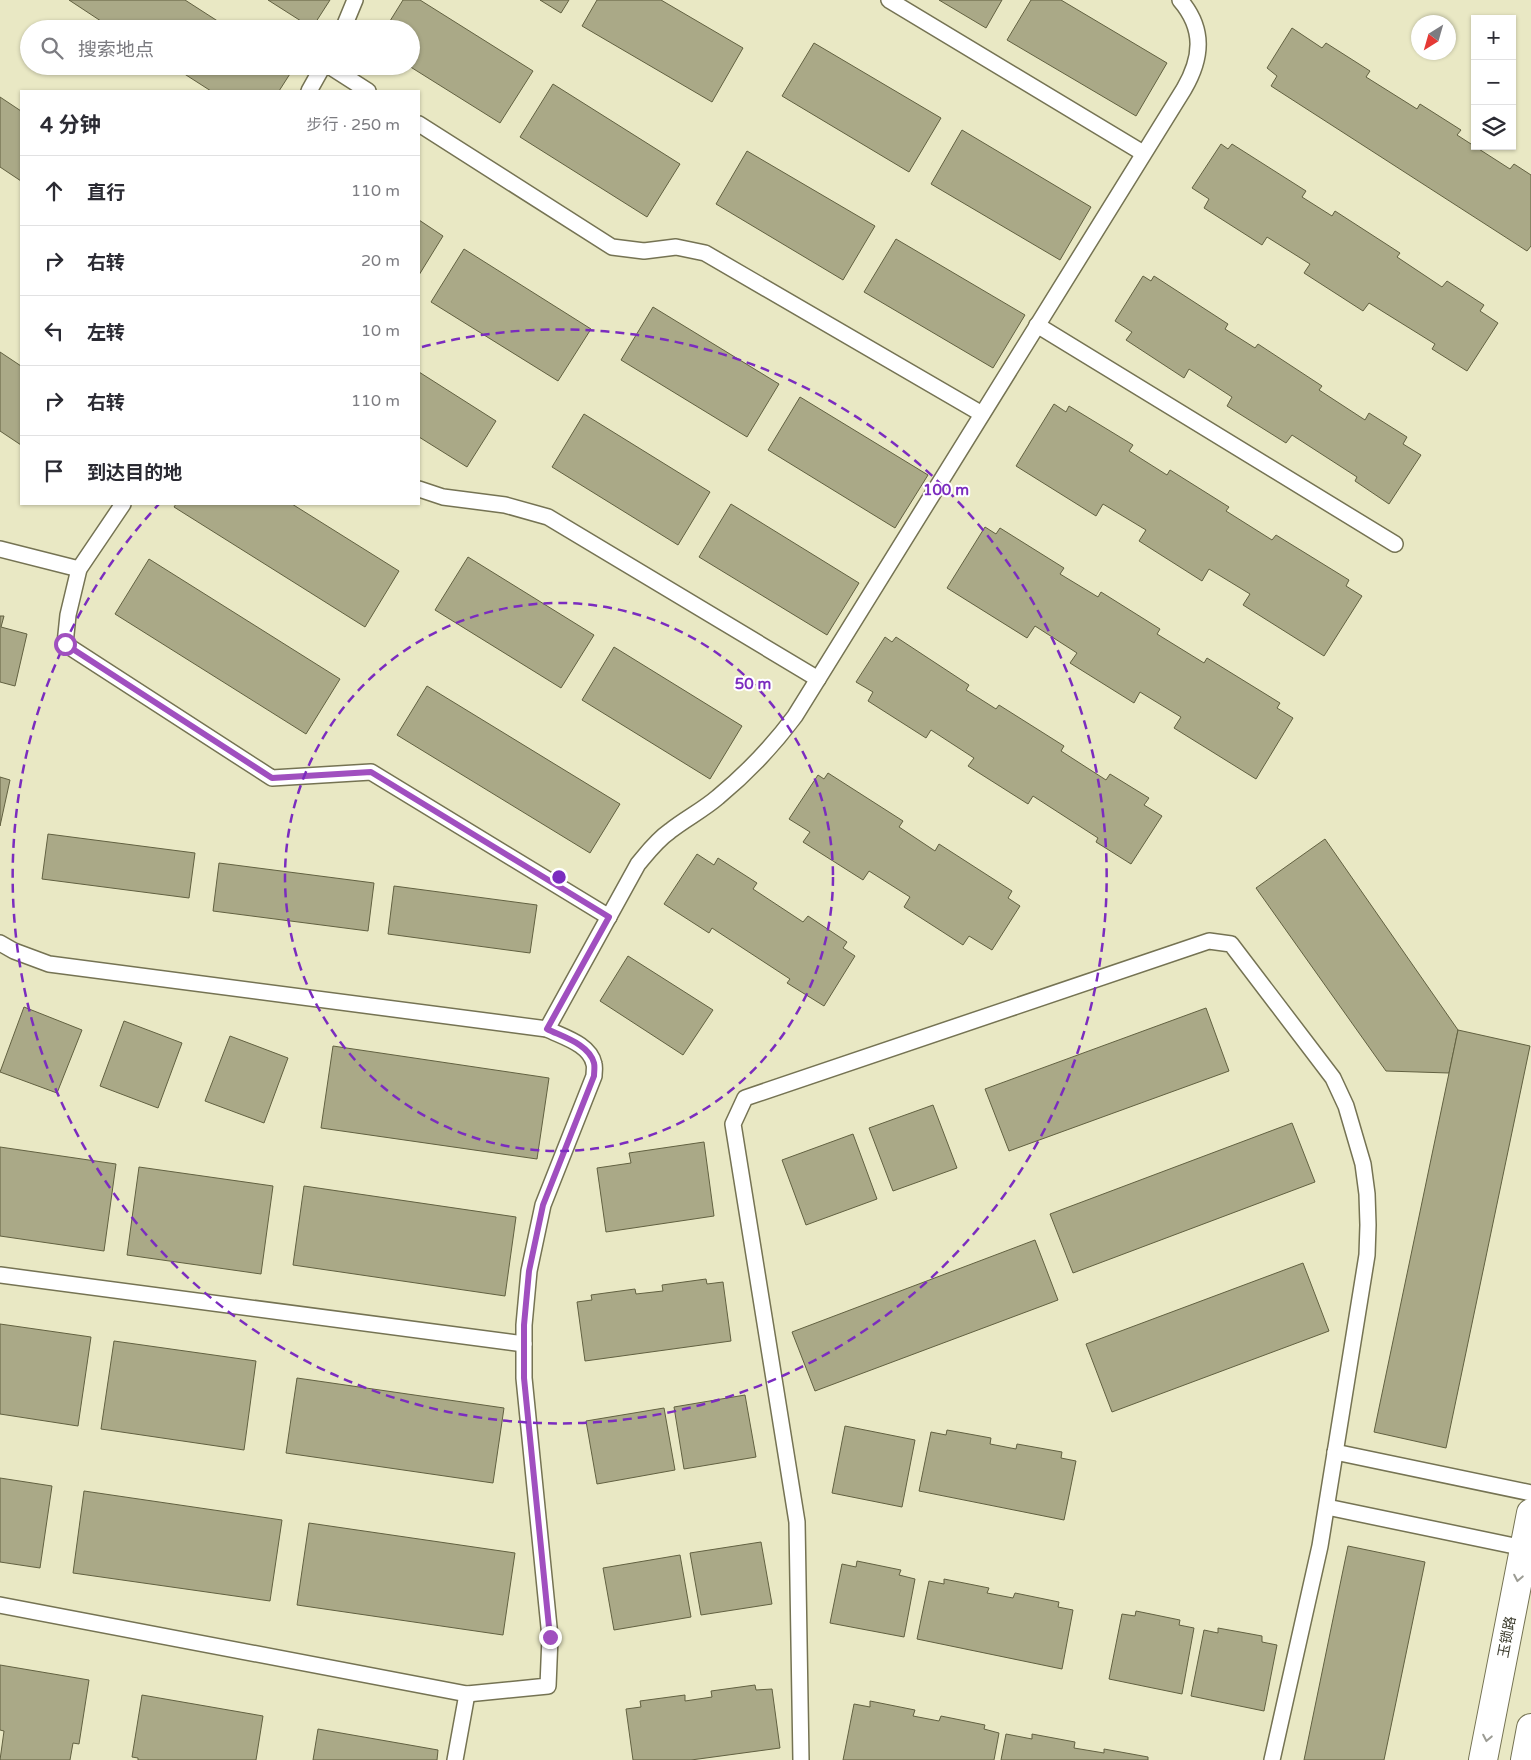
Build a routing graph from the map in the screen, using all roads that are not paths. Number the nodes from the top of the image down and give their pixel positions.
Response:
1 (355, 0) edge
2 (889, 0) edge
3 (1180, 0) edge
4 (347, 20) edge
5 (319, 75) edge
6 (343, 75) edge
7 (310, 90) edge
8 (366, 90) edge
9 (420, 125) edge
10 (1143, 153) junction
11 (1037, 325) junction
12 (982, 414) junction
13 (420, 489) edge
14 (122, 505) edge
15 (1394, 544) dead end
16 (0, 549) edge
17 (79, 569) junction
18 (818, 679) junction
19 (609, 917) junction
20 (0, 943) edge
21 (547, 1029) junction
22 (0, 1275) edge
23 (524, 1344) junction
24 (1335, 1452) junction
25 (1531, 1493) edge
26 (1327, 1507) junction
27 (1531, 1513) edge
28 (1524, 1548) junction
29 (0, 1605) edge
30 (467, 1694) junction
31 (1531, 1728) edge
32 (455, 1760) edge
33 (801, 1760) edge
34 (1272, 1760) edge
35 (1483, 1760) edge
36 (1525, 1760) edge

1 - 4 lane
2 - 10 lane
3 - 10 lane
5 - 7 lane
6 - 8 lane
9 - 12 lane
10 - 11 lane
11 - 12 lane
11 - 15 lane
12 - 18 lane
13 - 18 lane
14 - 17 lane
16 - 17 lane
17 - 19 lane
18 - 19 lane
19 - 21 lane
20 - 21 lane
21 - 23 lane
22 - 23 lane
23 - 30 lane
24 - 25 lane
24 - 26 lane
24 - 33 lane
26 - 28 lane
26 - 34 lane
27 - 28 street, 玉锁路
28 -> 35 street, 玉锁路
29 - 30 lane
30 - 32 lane
31 - 36 street

